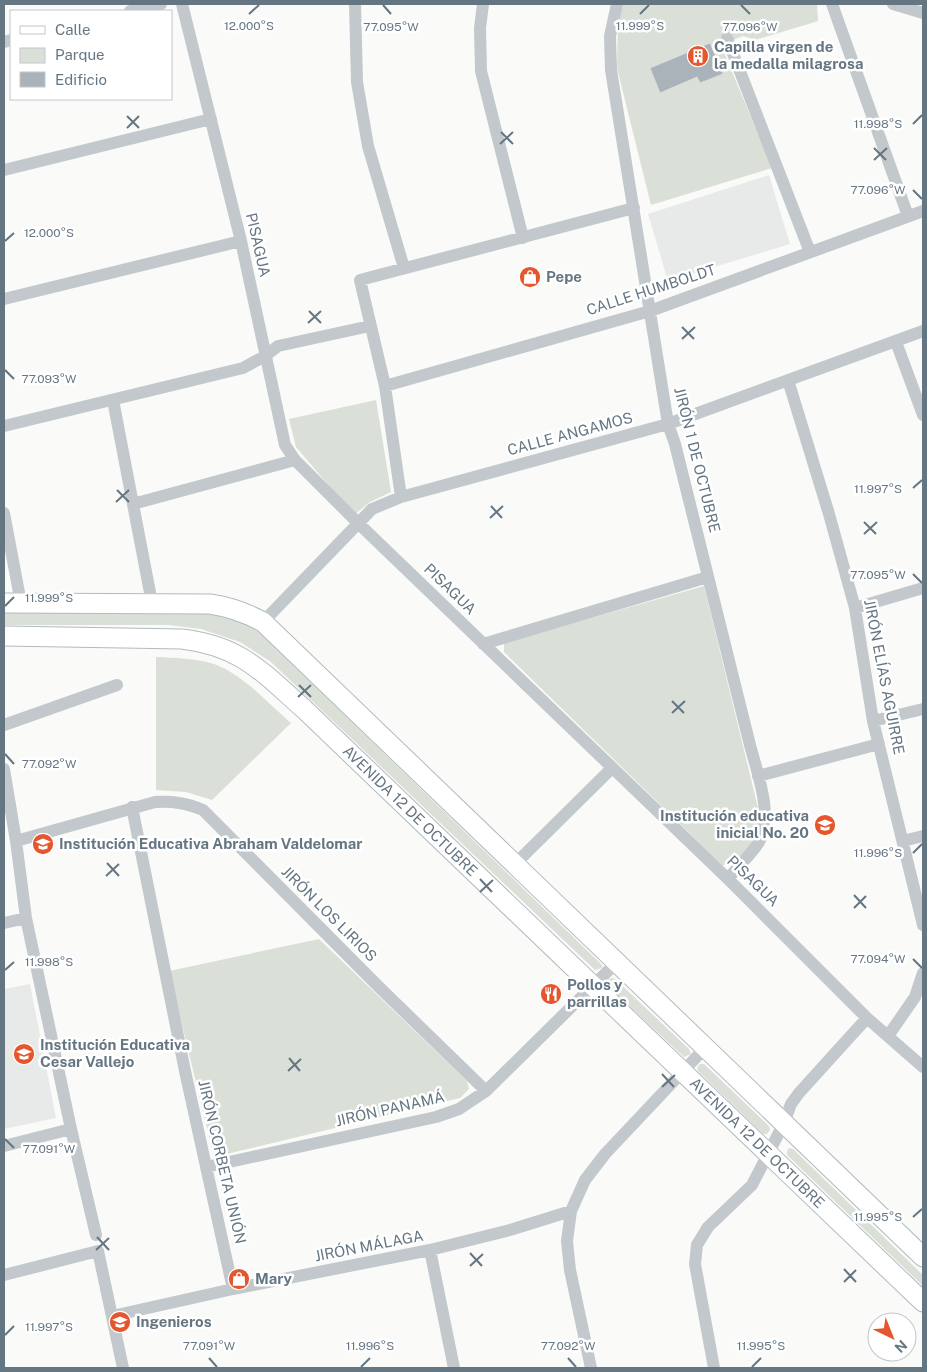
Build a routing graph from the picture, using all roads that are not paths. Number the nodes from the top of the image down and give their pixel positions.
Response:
1 (161, 4) edge
2 (182, 4) edge
3 (355, 4) edge
4 (483, 4) edge
5 (617, 4) edge
6 (832, 4) edge
7 (893, 4) edge
8 (134, 10) edge
9 (923, 12) edge
10 (728, 38) dead end
11 (211, 120) junction
12 (4, 170) edge
13 (634, 208) junction
14 (923, 211) edge
15 (908, 216) junction
16 (523, 238) junction
17 (241, 241) junction
18 (810, 252) junction
19 (404, 268) junction
20 (4, 299) edge
21 (650, 311) junction
22 (370, 326) junction
23 (923, 331) edge
24 (896, 342) junction
25 (265, 356) junction
26 (788, 380) junction
27 (385, 386) junction
28 (113, 400) junction
29 (923, 415) edge
30 (668, 424) junction
31 (4, 426) edge
32 (295, 460) junction
33 (401, 497) junction
34 (133, 504) junction
35 (4, 513) edge
36 (358, 523) junction
37 (708, 577) junction
38 (923, 588) edge
39 (13, 603) edge
40 (152, 603) junction
41 (855, 608) junction
42 (263, 622) junction
43 (4, 636) edge
44 (483, 644) junction
45 (117, 685) dead end
46 (923, 709) edge
47 (873, 721) junction
48 (4, 725) edge
49 (879, 744) junction
50 (612, 768) junction
51 (4, 769) edge
52 (758, 776) junction
53 (7, 803) edge
54 (132, 807) junction
55 (923, 836) edge
56 (16, 841) junction
57 (903, 841) junction
58 (515, 864) junction
59 (728, 879) junction
60 (26, 918) junction
61 (4, 923) edge
62 (923, 925) edge
63 (617, 962) junction
64 (923, 973) edge
65 (592, 986) junction
66 (867, 1018) junction
67 (888, 1036) junction
68 (705, 1048) junction
69 (923, 1067) edge
70 (682, 1072) junction
71 (486, 1091) junction
72 (784, 1123) junction
73 (71, 1129) junction
74 (4, 1146) edge
75 (768, 1154) junction
76 (206, 1167) junction
77 (571, 1211) junction
78 (96, 1235) dead end
79 (430, 1250) junction
80 (923, 1257) edge
81 (4, 1275) edge
82 (233, 1289) junction
83 (923, 1302) edge
84 (112, 1316) junction
85 (123, 1368) edge
86 (452, 1368) edge
87 (591, 1368) edge
88 (714, 1368) edge

1 - 8 street
2 - 11 street, PISAGUA
3 - 19 street
4 - 16 street
5 - 13 street, JIRÓN 1 DE OCTUBRE
6 - 15 street
7 - 9 street
10 - 18 street
11 - 12 street
11 - 17 street, PISAGUA
13 - 16 street
13 - 21 street, JIRÓN 1 DE OCTUBRE
14 - 15 street, CALLE HUMBOLDT
15 - 18 street, CALLE HUMBOLDT
16 - 19 street
17 - 20 street
17 - 25 street, PISAGUA
18 - 21 street, CALLE HUMBOLDT
19 - 22 street
21 - 27 street, CALLE HUMBOLDT
21 - 30 street, JIRÓN 1 DE OCTUBRE
22 - 25 street
22 - 27 street
23 - 24 street, CALLE ANGAMOS
24 - 26 street, CALLE ANGAMOS
24 - 29 street
25 - 28 street
25 - 32 street, PISAGUA
26 - 30 street, CALLE ANGAMOS
26 - 41 street, JIRÓN ELÍAS AGUIRRE
27 - 33 street
28 - 31 street
28 - 34 street
30 - 33 street, CALLE ANGAMOS
30 - 37 street, JIRÓN 1 DE OCTUBRE
32 - 34 street
32 - 36 street, PISAGUA
33 - 36 street, CALLE ANGAMOS
34 - 40 street
35 - 39 street
36 - 42 street, CALLE ANGAMOS
36 - 44 street, PISAGUA
37 - 44 street
37 - 52 street, JIRÓN 1 DE OCTUBRE
38 - 41 street
39 - 40 main road
40 - 42 main road
41 - 47 street, JIRÓN ELÍAS AGUIRRE
42 - 58 main road
43 - 65 main road, AVENIDA 12 DE OCTUBRE
44 - 50 street, PISAGUA
45 - 48 street
46 - 47 street
47 - 49 street, JIRÓN ELÍAS AGUIRRE
49 - 52 street
49 - 57 street, JIRÓN ELÍAS AGUIRRE
50 - 58 street
50 - 59 street, PISAGUA
51 - 53 street
52 - 59 street, JIRÓN 1 DE OCTUBRE
53 - 56 street
54 - 56 street, JIRÓN LOS LIRIOS
54 - 71 street, JIRÓN LOS LIRIOS
54 - 76 street, JIRÓN CORBETA UNIÓN
55 - 57 street
56 - 60 street
57 - 62 street, JIRÓN ELÍAS AGUIRRE
58 - 63 main road
59 - 66 street, PISAGUA
60 - 61 street
60 - 73 street
63 - 65 street, JIRÓN PANAMÁ
63 - 68 main road
64 - 67 street
65 - 70 main road, AVENIDA 12 DE OCTUBRE
65 - 71 street, JIRÓN PANAMÁ
66 - 67 street, PISAGUA
66 - 72 street
67 - 69 street, PISAGUA
68 - 70 street
68 - 72 main road
70 - 75 main road, AVENIDA 12 DE OCTUBRE
70 - 77 street
71 - 76 street, JIRÓN PANAMÁ
72 - 75 street
72 - 80 main road
73 - 74 street
73 - 78 street
75 - 83 main road, AVENIDA 12 DE OCTUBRE
75 - 88 street
76 - 82 street, JIRÓN CORBETA UNIÓN
77 - 79 street, JIRÓN MÁLAGA
77 - 87 street
79 - 82 street, JIRÓN MÁLAGA
79 - 86 street
81 - 84 street
82 - 84 street, JIRÓN MÁLAGA
84 - 85 street

